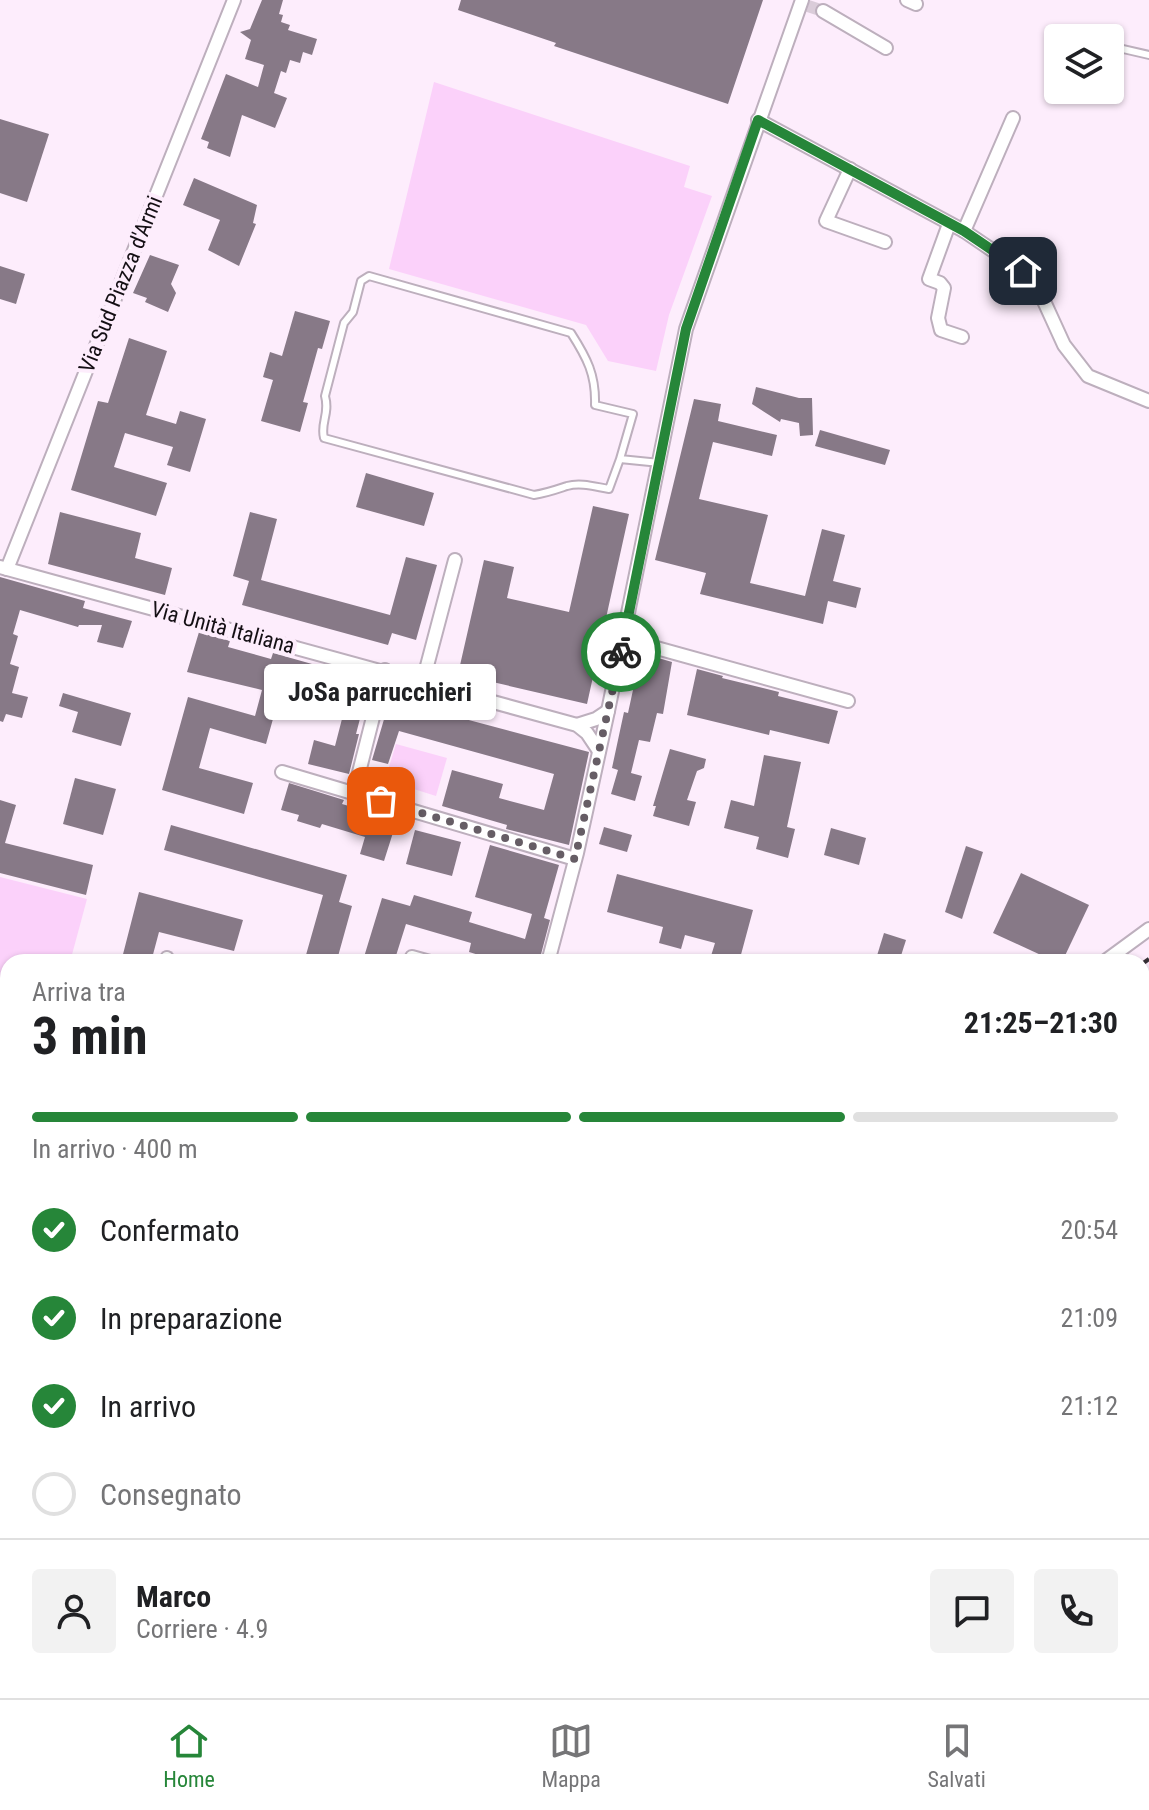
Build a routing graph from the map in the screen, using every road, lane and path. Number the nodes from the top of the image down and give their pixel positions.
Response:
1 (234, 0) edge
2 (803, 3) edge
3 (823, 11) tunnel mouth
4 (886, 48) dead end
5 (1124, 49) edge
6 (1149, 55) edge
7 (1013, 118) dead end
8 (758, 120) junction
9 (850, 169) junction
10 (949, 224) junction
11 (964, 231) junction
12 (885, 242) dead end
13 (962, 337) dead end
14 (1149, 401) edge
15 (620, 459) junction
16 (660, 463) junction
17 (455, 560) dead end
18 (2, 565) edge
19 (624, 639) junction
20 (385, 670) junction
21 (423, 681) junction
22 (848, 701) dead end
23 (608, 711) junction
24 (577, 725) junction
25 (599, 751) junction
26 (282, 772) dead end
27 (354, 792) junction
28 (575, 859) junction
29 (1149, 929) edge
30 (550, 954) edge
31 (1115, 954) edge

1 - 18 street, Via Sud Piazza d'Armi
2 - 8 street
3 - 4 street
5 - 6 lane
7 - 11 street
8 - 9 street
8 - 16 street
9 - 10 street
9 - 12 street
10 - 11 street
10 - 13 street
11 - 14 street
15 - 15 lane
15 - 16 lane
16 - 19 street
17 - 21 street
18 - 20 street, Via Unità Italiana
19 - 22 street
19 - 23 street
20 - 21 street, Via Unità Italiana
20 - 27 street
21 - 24 street, Via Unità Italiana
23 - 24 street
23 - 25 street
24 - 25 street
25 - 28 street
26 - 27 street
27 - 28 street
28 - 30 street
29 - 31 street

